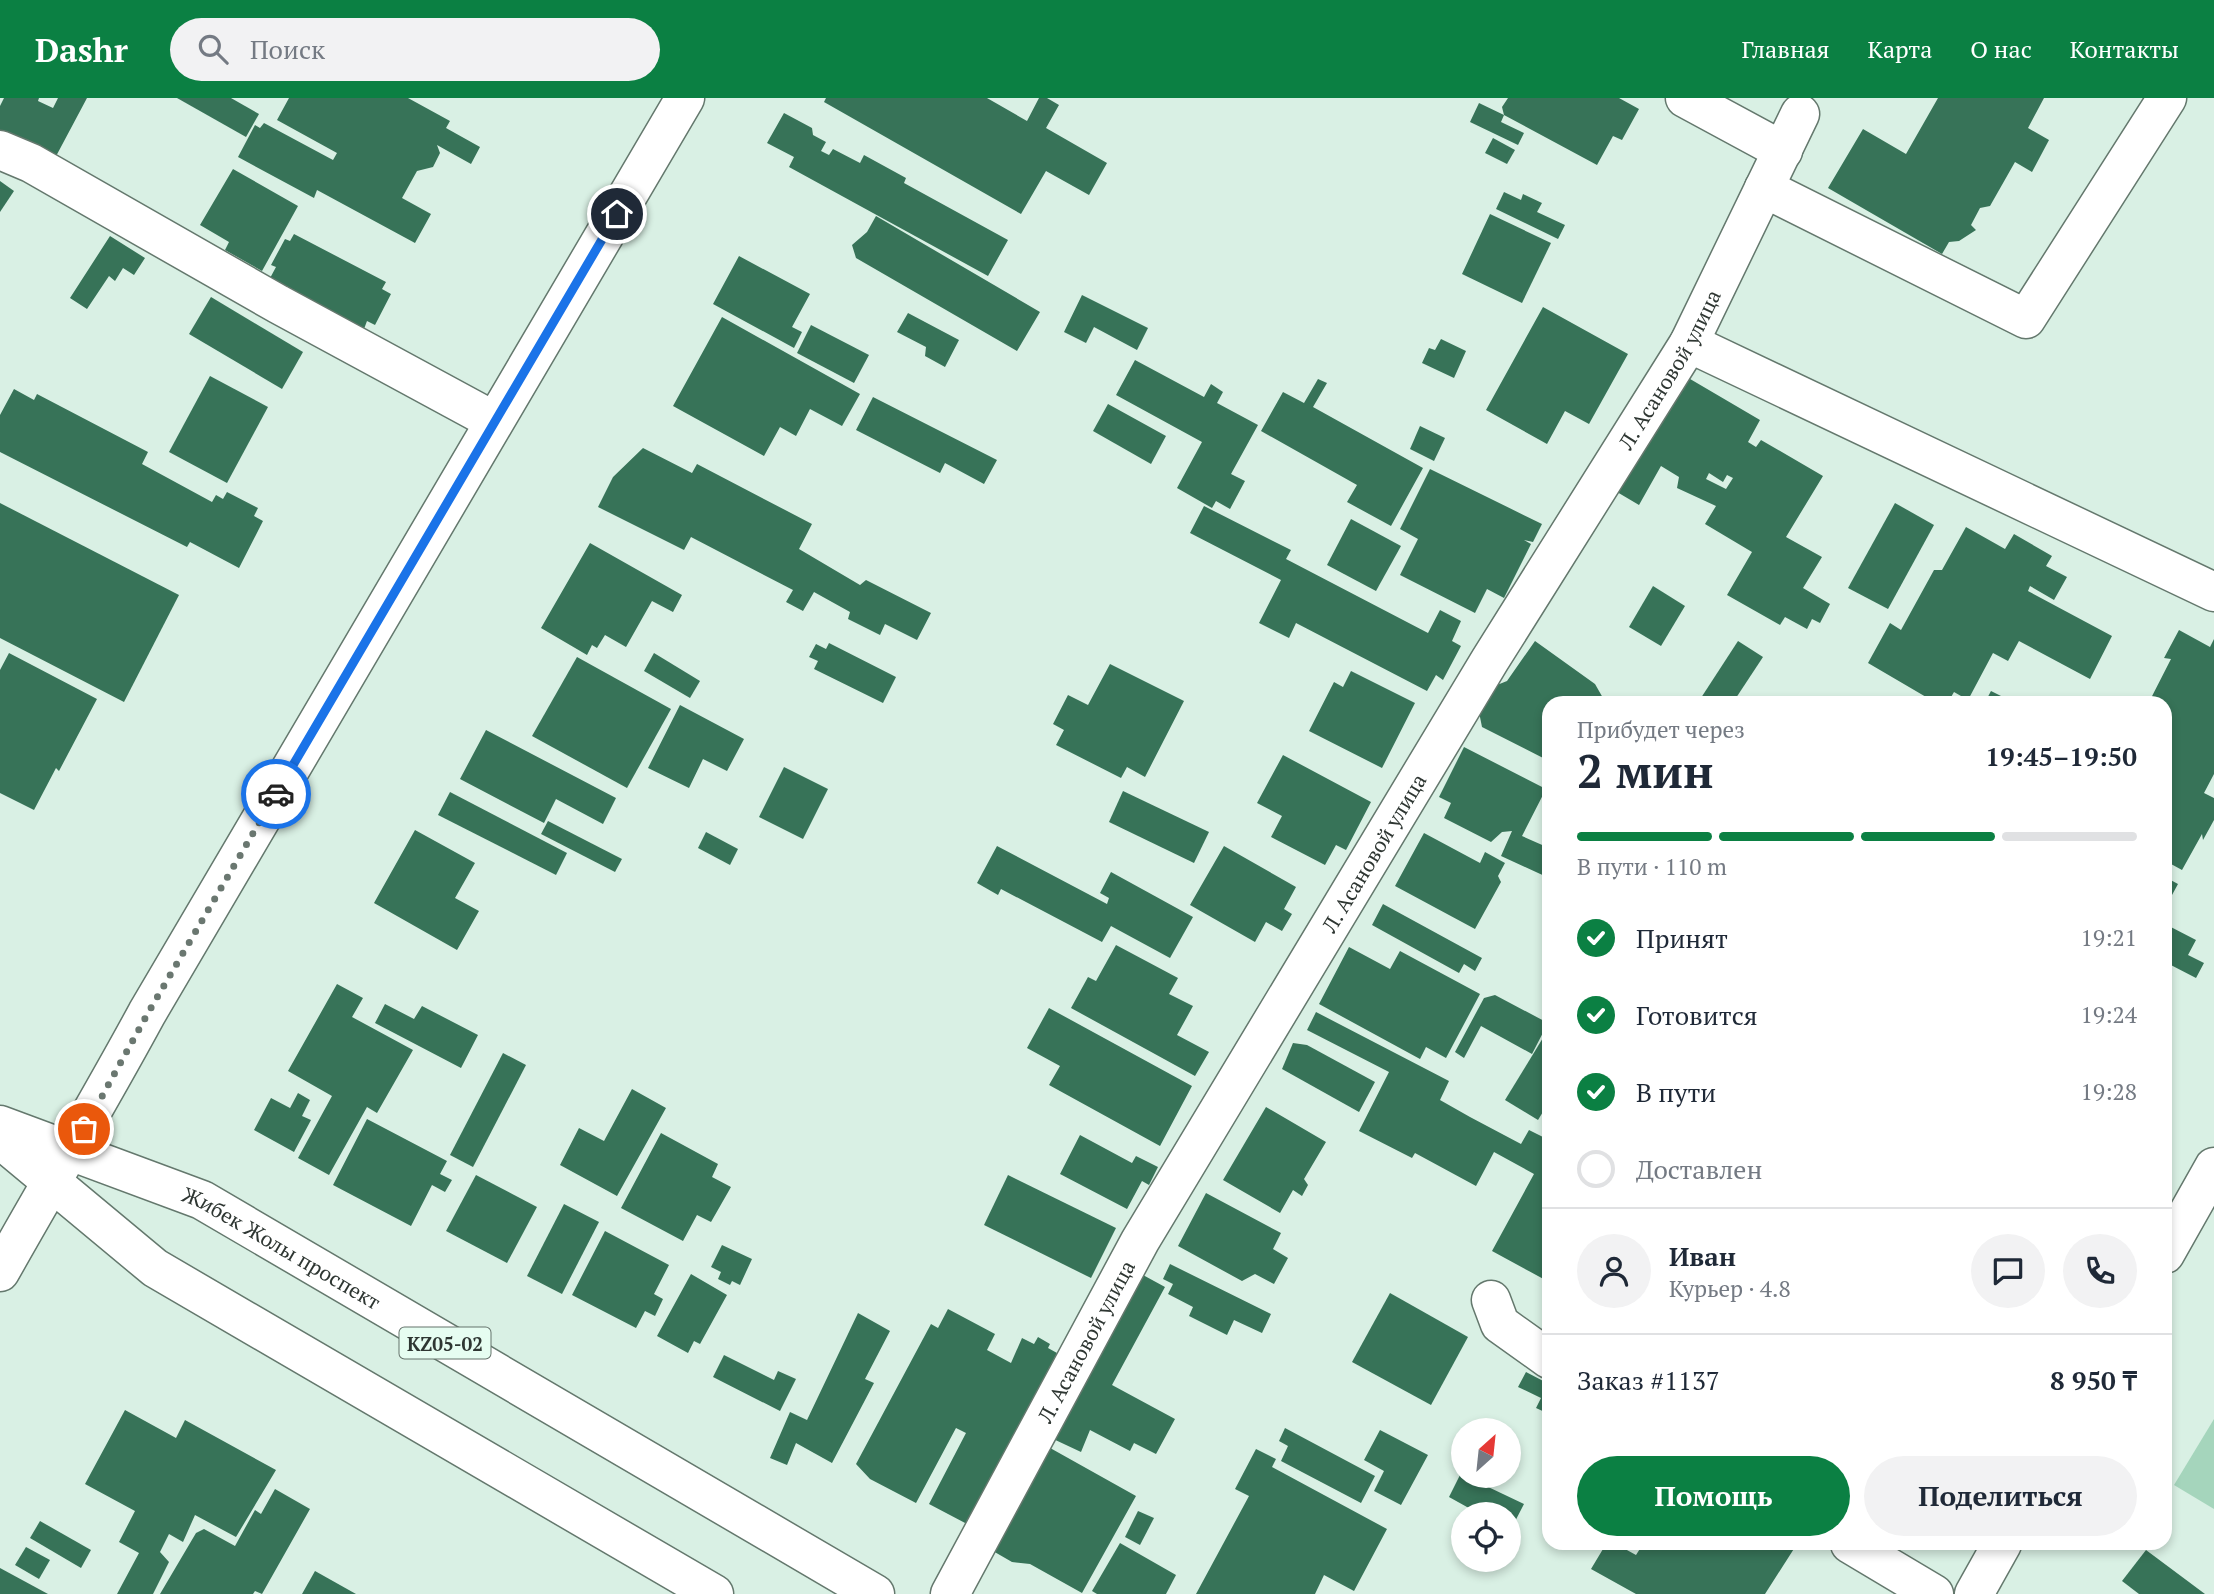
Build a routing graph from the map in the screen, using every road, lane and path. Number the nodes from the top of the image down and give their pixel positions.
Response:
1 (685, 98) edge
2 (1685, 98) edge
3 (2167, 98) edge
4 (1800, 114) dead end
5 (0, 150) edge
6 (1783, 150) junction
7 (1764, 188) junction
8 (1689, 343) junction
9 (494, 421) junction
10 (2214, 592) edge
11 (0, 1125) edge
12 (0, 1139) edge
13 (61, 1167) junction
14 (2214, 1167) edge
15 (2172, 1242) edge
16 (0, 1272) edge
17 (1491, 1300) dead end
18 (1542, 1354) edge
19 (1860, 1550) edge
20 (1999, 1550) edge
21 (714, 1594) edge
22 (875, 1594) edge
23 (950, 1594) edge
24 (1934, 1594) edge
25 (1974, 1594) edge

1 - 9 main road
2 - 6 main road
3 - 7 main road
4 - 6 main road, Л. Асановой улица
5 - 9 main road
6 - 7 main road, Л. Асановой улица
7 - 8 main road, Л. Асановой улица
8 - 10 main road
8 - 23 main road, Л. Асановой улица
9 - 13 main road
11 - 13 main road, Жибек Жолы проспект / KZ05-02
12 - 13 main road, Жибек Жолы проспект / KZ05-02
13 - 16 main road
13 - 21 main road, Жибек Жолы проспект / KZ05-02
13 - 22 main road, Жибек Жолы проспект / KZ05-02
14 - 15 main road
17 - 18 main road
19 - 24 main road
20 - 25 main road

